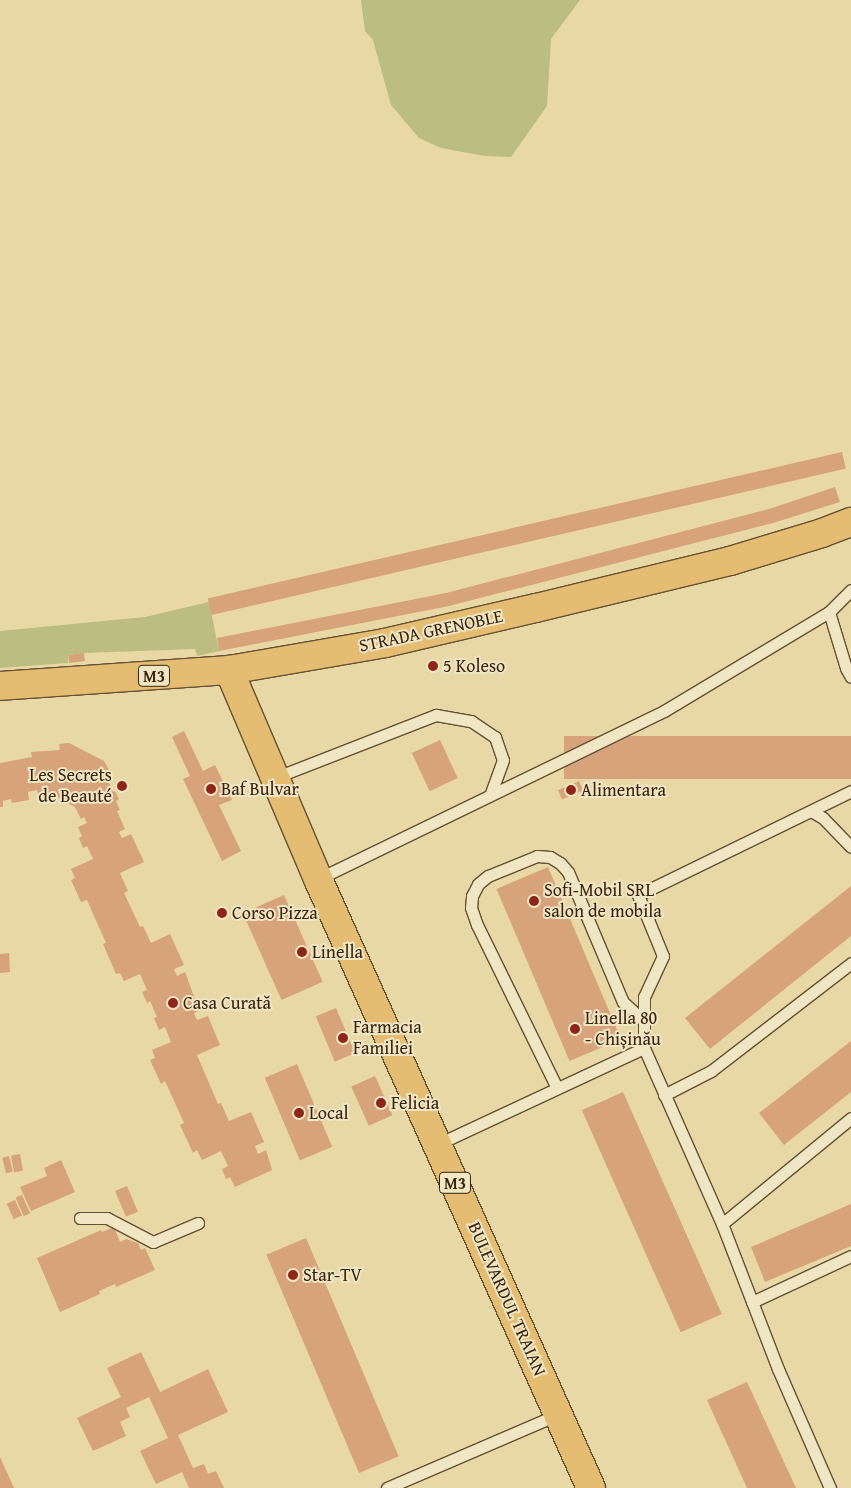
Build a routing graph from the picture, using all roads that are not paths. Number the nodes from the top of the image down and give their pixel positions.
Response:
1 (851, 522) edge
2 (851, 590) edge
3 (829, 612) junction
4 (229, 670) junction
5 (851, 677) edge
6 (0, 686) edge
7 (274, 778) junction
8 (851, 791) edge
9 (491, 794) junction
10 (810, 811) junction
11 (851, 847) edge
12 (318, 878) junction
13 (851, 963) edge
14 (644, 1021) junction
15 (644, 1048) junction
16 (557, 1088) junction
17 (664, 1095) junction
18 (851, 1118) edge
19 (438, 1144) junction
20 (80, 1218) dead end
21 (198, 1224) dead end
22 (722, 1224) junction
23 (851, 1256) edge
24 (752, 1302) junction
25 (559, 1414) junction
26 (387, 1488) edge
27 (591, 1488) edge
28 (830, 1488) edge

1 - 4 main road, STRADA GRENOBLE
2 - 3 lane
3 - 5 lane
3 - 9 lane
4 - 6 main road, STRADA GRENOBLE / M3
4 - 7 main road, BULEVARDUL TRAIAN / M3
7 - 9 lane
7 - 12 main road, BULEVARDUL TRAIAN / M3
8 - 10 lane
9 - 12 lane
10 - 11 lane
10 - 14 lane
12 - 19 main road, BULEVARDUL TRAIAN / M3
13 - 17 lane
14 - 15 lane
14 - 16 lane
15 - 16 lane
15 - 17 lane
16 - 19 lane
17 - 22 lane
18 - 22 lane
19 - 25 main road, BULEVARDUL TRAIAN / M3
20 - 21 lane
22 - 24 lane
23 - 24 lane
24 - 28 lane
25 - 26 lane
25 - 27 main road, BULEVARDUL TRAIAN / M3

